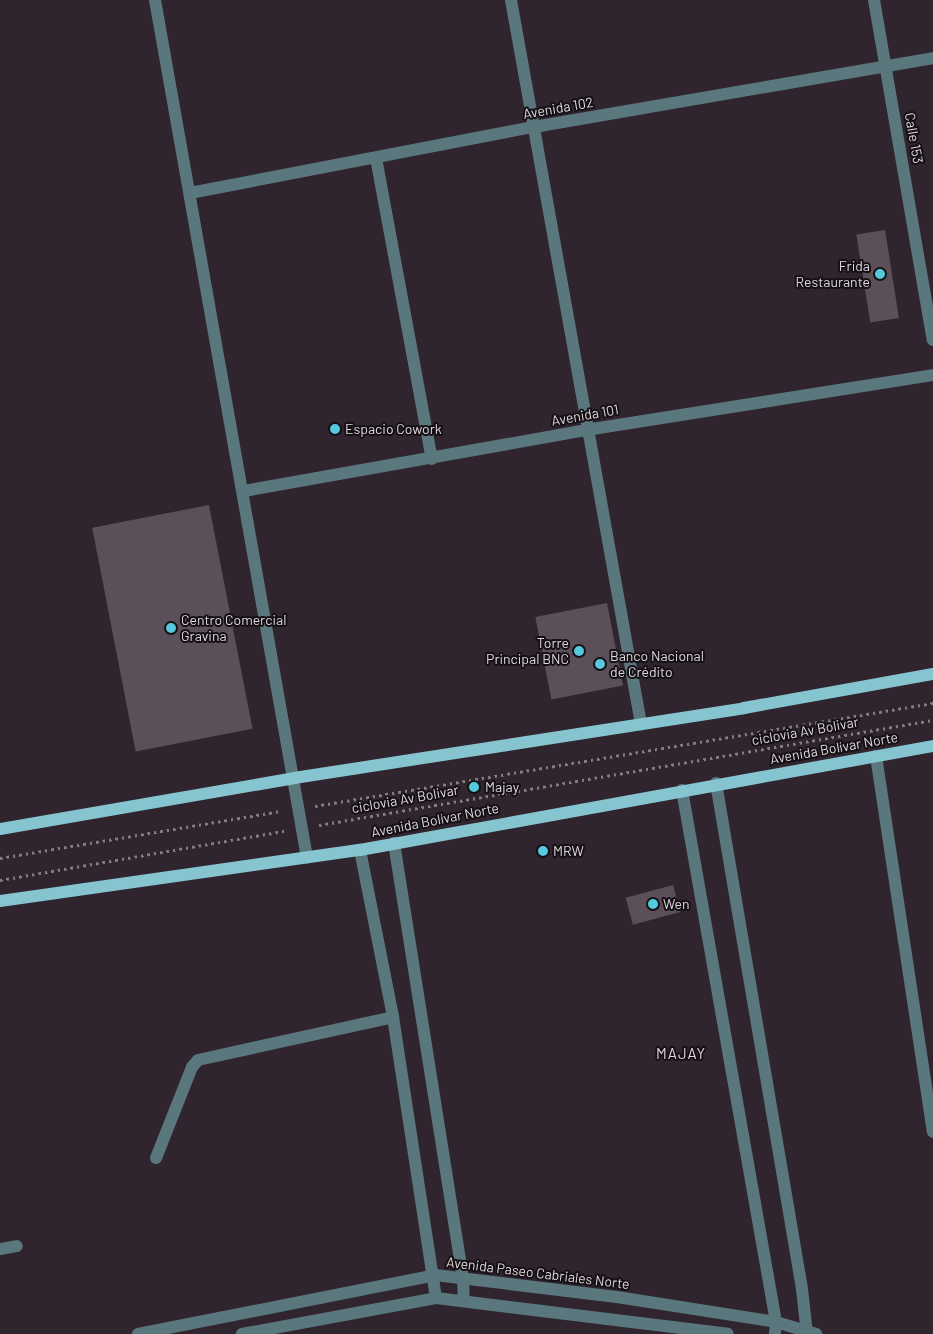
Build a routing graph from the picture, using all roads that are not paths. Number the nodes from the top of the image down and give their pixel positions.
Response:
1 (155, 0) edge
2 (511, 0) edge
3 (874, 0) edge
4 (933, 58) edge
5 (887, 67) junction
6 (534, 127) junction
7 (376, 158) junction
8 (190, 193) junction
9 (933, 340) edge
10 (933, 374) edge
11 (586, 430) junction
12 (432, 459) junction
13 (244, 491) junction
14 (933, 674) edge
15 (641, 724) junction
16 (933, 746) edge
17 (876, 756) junction
18 (294, 778) junction
19 (716, 784) junction
20 (682, 790) junction
21 (0, 829) edge
22 (394, 843) junction
23 (360, 850) junction
24 (306, 858) junction
25 (0, 901) edge
26 (394, 1017) junction
27 (932, 1114) edge
28 (933, 1132) edge
29 (156, 1158) dead end
30 (17, 1246) dead end
31 (0, 1249) edge
32 (435, 1275) junction
33 (463, 1278) junction
34 (436, 1298) junction
35 (464, 1301) junction
36 (776, 1328) edge
37 (810, 1333) edge
38 (138, 1334) edge
39 (242, 1334) edge
40 (728, 1334) edge

1 - 8 street
2 - 6 street
3 - 5 street, Calle 153
4 - 5 street, Avenida 102
5 - 6 street, Avenida 102
5 - 9 street, Calle 153
6 - 7 street, Avenida 102
6 - 11 street
7 - 8 street, Avenida 102
7 - 12 street
8 - 13 street
10 - 11 street, Avenida 101
11 - 12 street, Avenida 101
11 - 15 street
12 - 13 street, Avenida 101
13 - 18 street
14 - 15 main road
15 - 18 main road
16 - 17 main road, Avenida Bolívar Norte
17 - 19 main road, Avenida Bolívar Norte
17 - 27 street
18 - 21 main road
18 - 24 street
19 - 20 main road, Avenida Bolívar Norte
19 - 37 street
20 - 22 main road, Avenida Bolívar Norte
20 - 36 street
22 - 23 main road, Avenida Bolívar Norte
22 - 33 street
23 - 24 main road, Avenida Bolívar Norte
23 - 26 street
24 - 25 main road, Avenida Bolívar Norte
26 - 29 street
26 - 32 street
27 - 28 street
30 - 31 street
32 - 33 street, Avenida Paseo Cabriales Norte
32 - 34 street
32 - 38 street, Avenida Paseo Cabriales Norte
33 - 35 street
33 - 36 street, Avenida Paseo Cabriales Norte
34 - 35 street
34 - 39 street
35 - 40 street
36 - 37 street, Avenida Paseo Cabriales Norte

